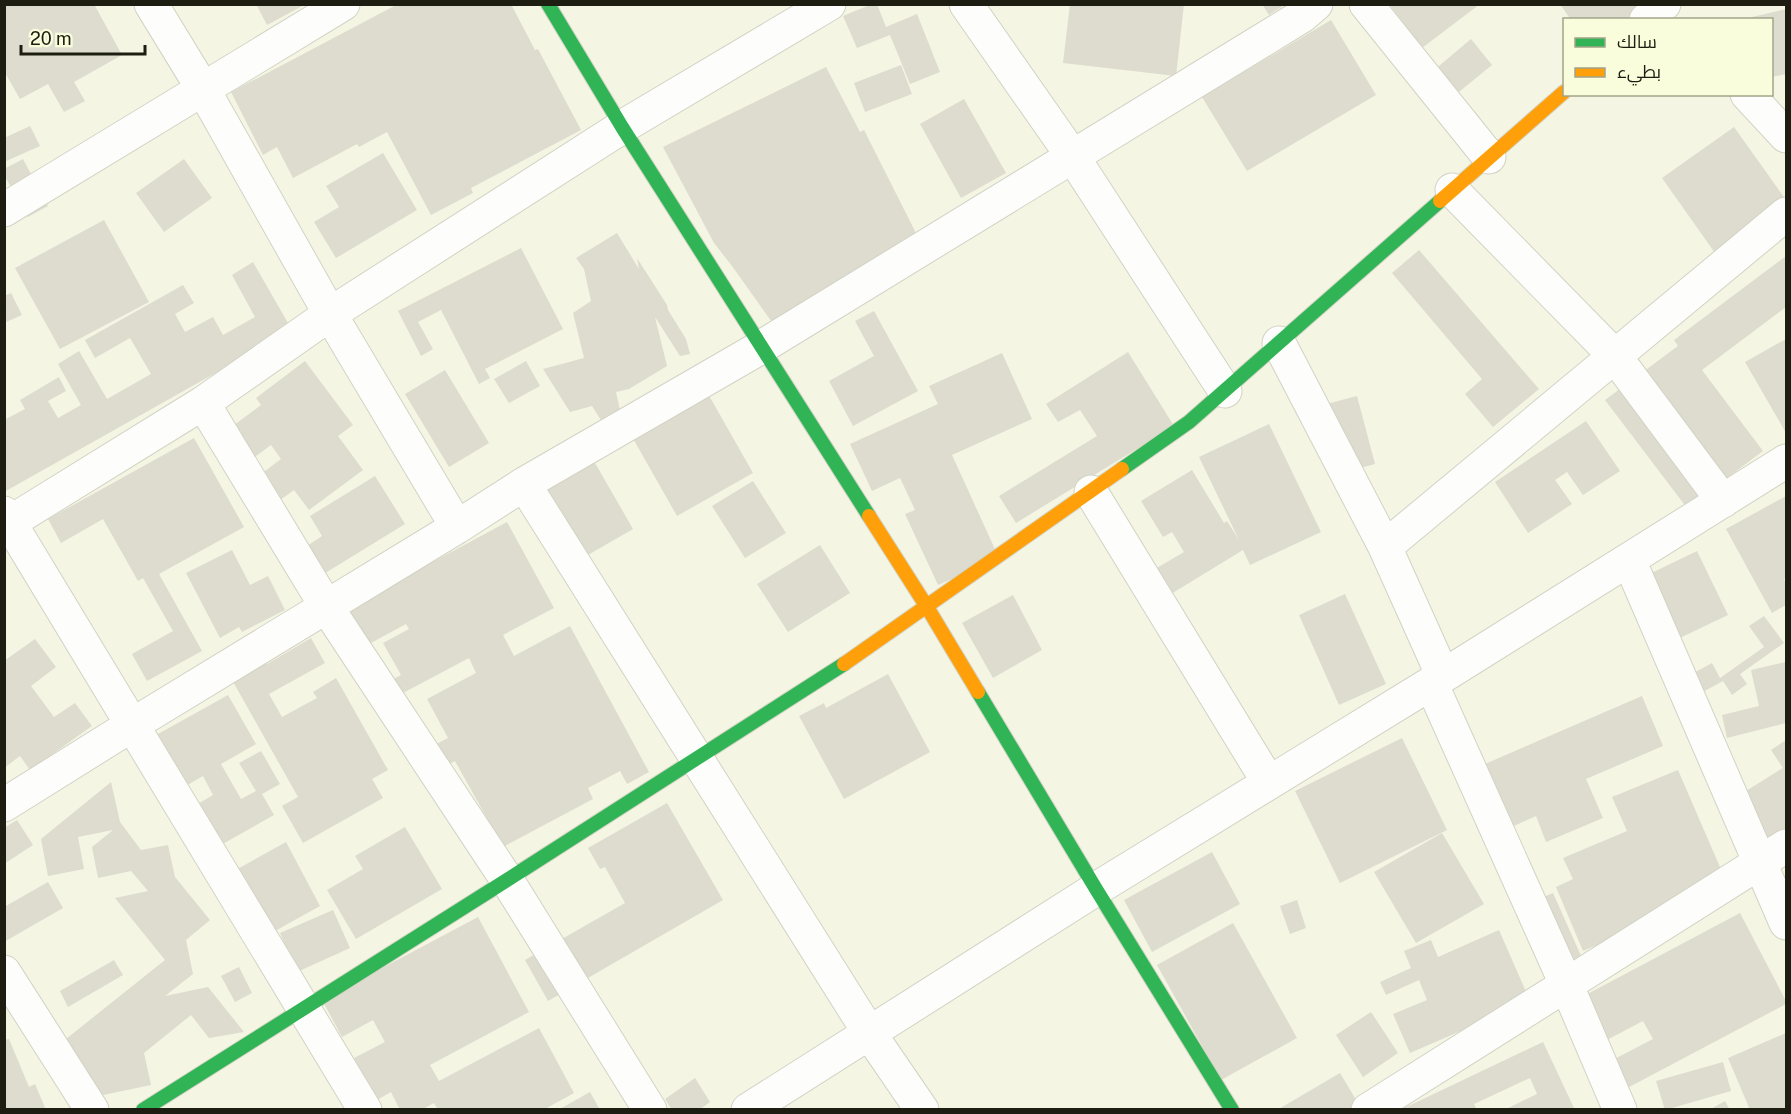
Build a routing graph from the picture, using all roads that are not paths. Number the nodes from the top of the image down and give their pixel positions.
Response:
1 (151, 4) edge
2 (344, 4) edge
3 (548, 4) edge
4 (829, 4) edge
5 (966, 4) edge
6 (1316, 4) edge
7 (1365, 4) edge
8 (203, 89) junction
9 (1563, 93) edge
10 (1749, 96) edge
11 (622, 127) junction
12 (1786, 136) edge
13 (1073, 157) junction
14 (1490, 158) junction
15 (1452, 190) junction
16 (4, 210) edge
17 (1786, 214) edge
18 (330, 314) junction
19 (1280, 343) junction
20 (763, 346) junction
21 (1614, 355) junction
22 (1225, 391) junction
23 (204, 403) junction
24 (1786, 461) edge
25 (524, 484) junction
26 (1091, 492) junction
27 (1723, 501) junction
28 (6, 520) edge
29 (458, 527) junction
30 (1385, 547) junction
31 (1629, 560) junction
32 (327, 606) junction
33 (927, 607) junction
34 (1437, 680) junction
35 (132, 725) junction
36 (697, 758) junction
37 (1269, 783) junction
38 (4, 805) edge
39 (1773, 854) edge
40 (507, 880) junction
41 (1096, 889) junction
42 (1786, 923) edge
43 (4, 972) edge
44 (1567, 986) junction
45 (304, 1008) junction
46 (870, 1034) junction
47 (92, 1110) edge
48 (143, 1110) edge
49 (365, 1110) edge
50 (650, 1110) edge
51 (748, 1110) edge
52 (922, 1110) edge
53 (1232, 1110) edge
54 (1368, 1110) edge
55 (1620, 1110) edge

1 - 8 street
2 - 8 street
3 - 11 street
4 - 11 street
5 - 13 street
6 - 13 street
7 - 14 street
8 - 16 street
8 - 18 street
9 - 14 street
10 - 12 street
11 - 18 street
11 - 20 street
13 - 20 street
13 - 22 street
14 - 15 street
15 - 19 street
15 - 21 street
17 - 21 street
18 - 23 street
18 - 29 street
19 - 22 street
19 - 30 street
20 - 25 street
20 - 33 street
21 - 27 street
21 - 30 street
22 - 26 street
23 - 28 street
23 - 32 street
24 - 27 street
25 - 29 street
25 - 36 street
26 - 33 street
26 - 37 street
27 - 31 street
28 - 35 street
29 - 32 street
30 - 34 street
31 - 34 street
31 - 39 street
32 - 35 street
32 - 40 street
33 - 36 street
33 - 41 street
34 - 37 street
34 - 44 street
35 - 38 street
35 - 45 street
36 - 40 street
36 - 46 street
37 - 41 street
39 - 42 street
39 - 44 street
40 - 45 street
40 - 50 street
41 - 46 street
41 - 53 street
43 - 47 street
44 - 54 street
44 - 55 street
45 - 48 street
45 - 49 street
46 - 51 street
46 - 52 street

